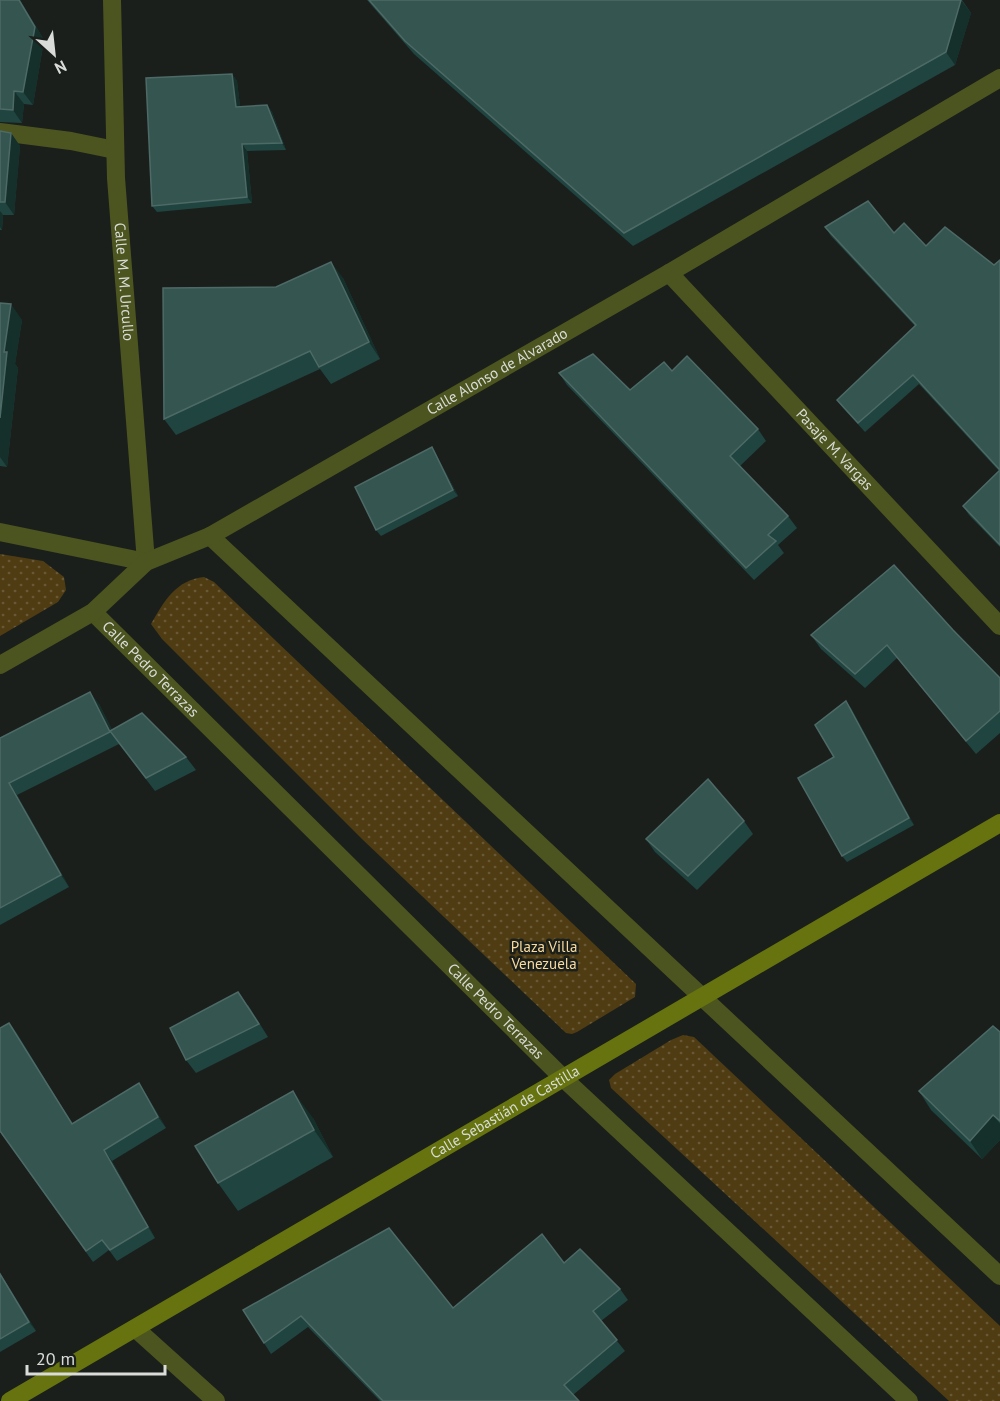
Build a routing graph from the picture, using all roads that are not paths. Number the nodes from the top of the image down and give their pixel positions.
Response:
1 (112, 0) edge
2 (1000, 78) edge
3 (0, 132) edge
4 (115, 150) junction
5 (669, 273) junction
6 (0, 532) edge
7 (210, 536) junction
8 (146, 562) junction
9 (93, 612) junction
10 (1000, 626) edge
11 (0, 665) edge
12 (1000, 823) edge
13 (703, 997) junction
14 (562, 1077) junction
15 (1000, 1276) edge
16 (136, 1329) junction
17 (10, 1401) edge
18 (216, 1401) edge
19 (909, 1401) edge

1 - 4 street, Calle M. M. Urcullo
2 - 5 street, Calle Alonso de Alvarado
3 - 4 street
4 - 8 street, Calle M. M. Urcullo
5 - 7 street, Calle Alonso de Alvarado
5 - 10 street, Pasaje M. Vargas
6 - 8 street
7 - 8 street, Calle Alonso de Alvarado
7 - 13 street
8 - 9 street, Calle Alonso de Alvarado
9 - 11 street, Calle Alonso de Alvarado
9 - 14 street, Calle Pedro Terrazas
12 - 13 street, Calle Sebastián de Castilla
13 - 14 street, Calle Sebastián de Castilla
13 - 15 street
14 - 16 street, Calle Sebastián de Castilla
14 - 19 street, Calle Pedro Terrazas
16 - 17 street, Calle Sebastián de Castilla
16 - 18 street

